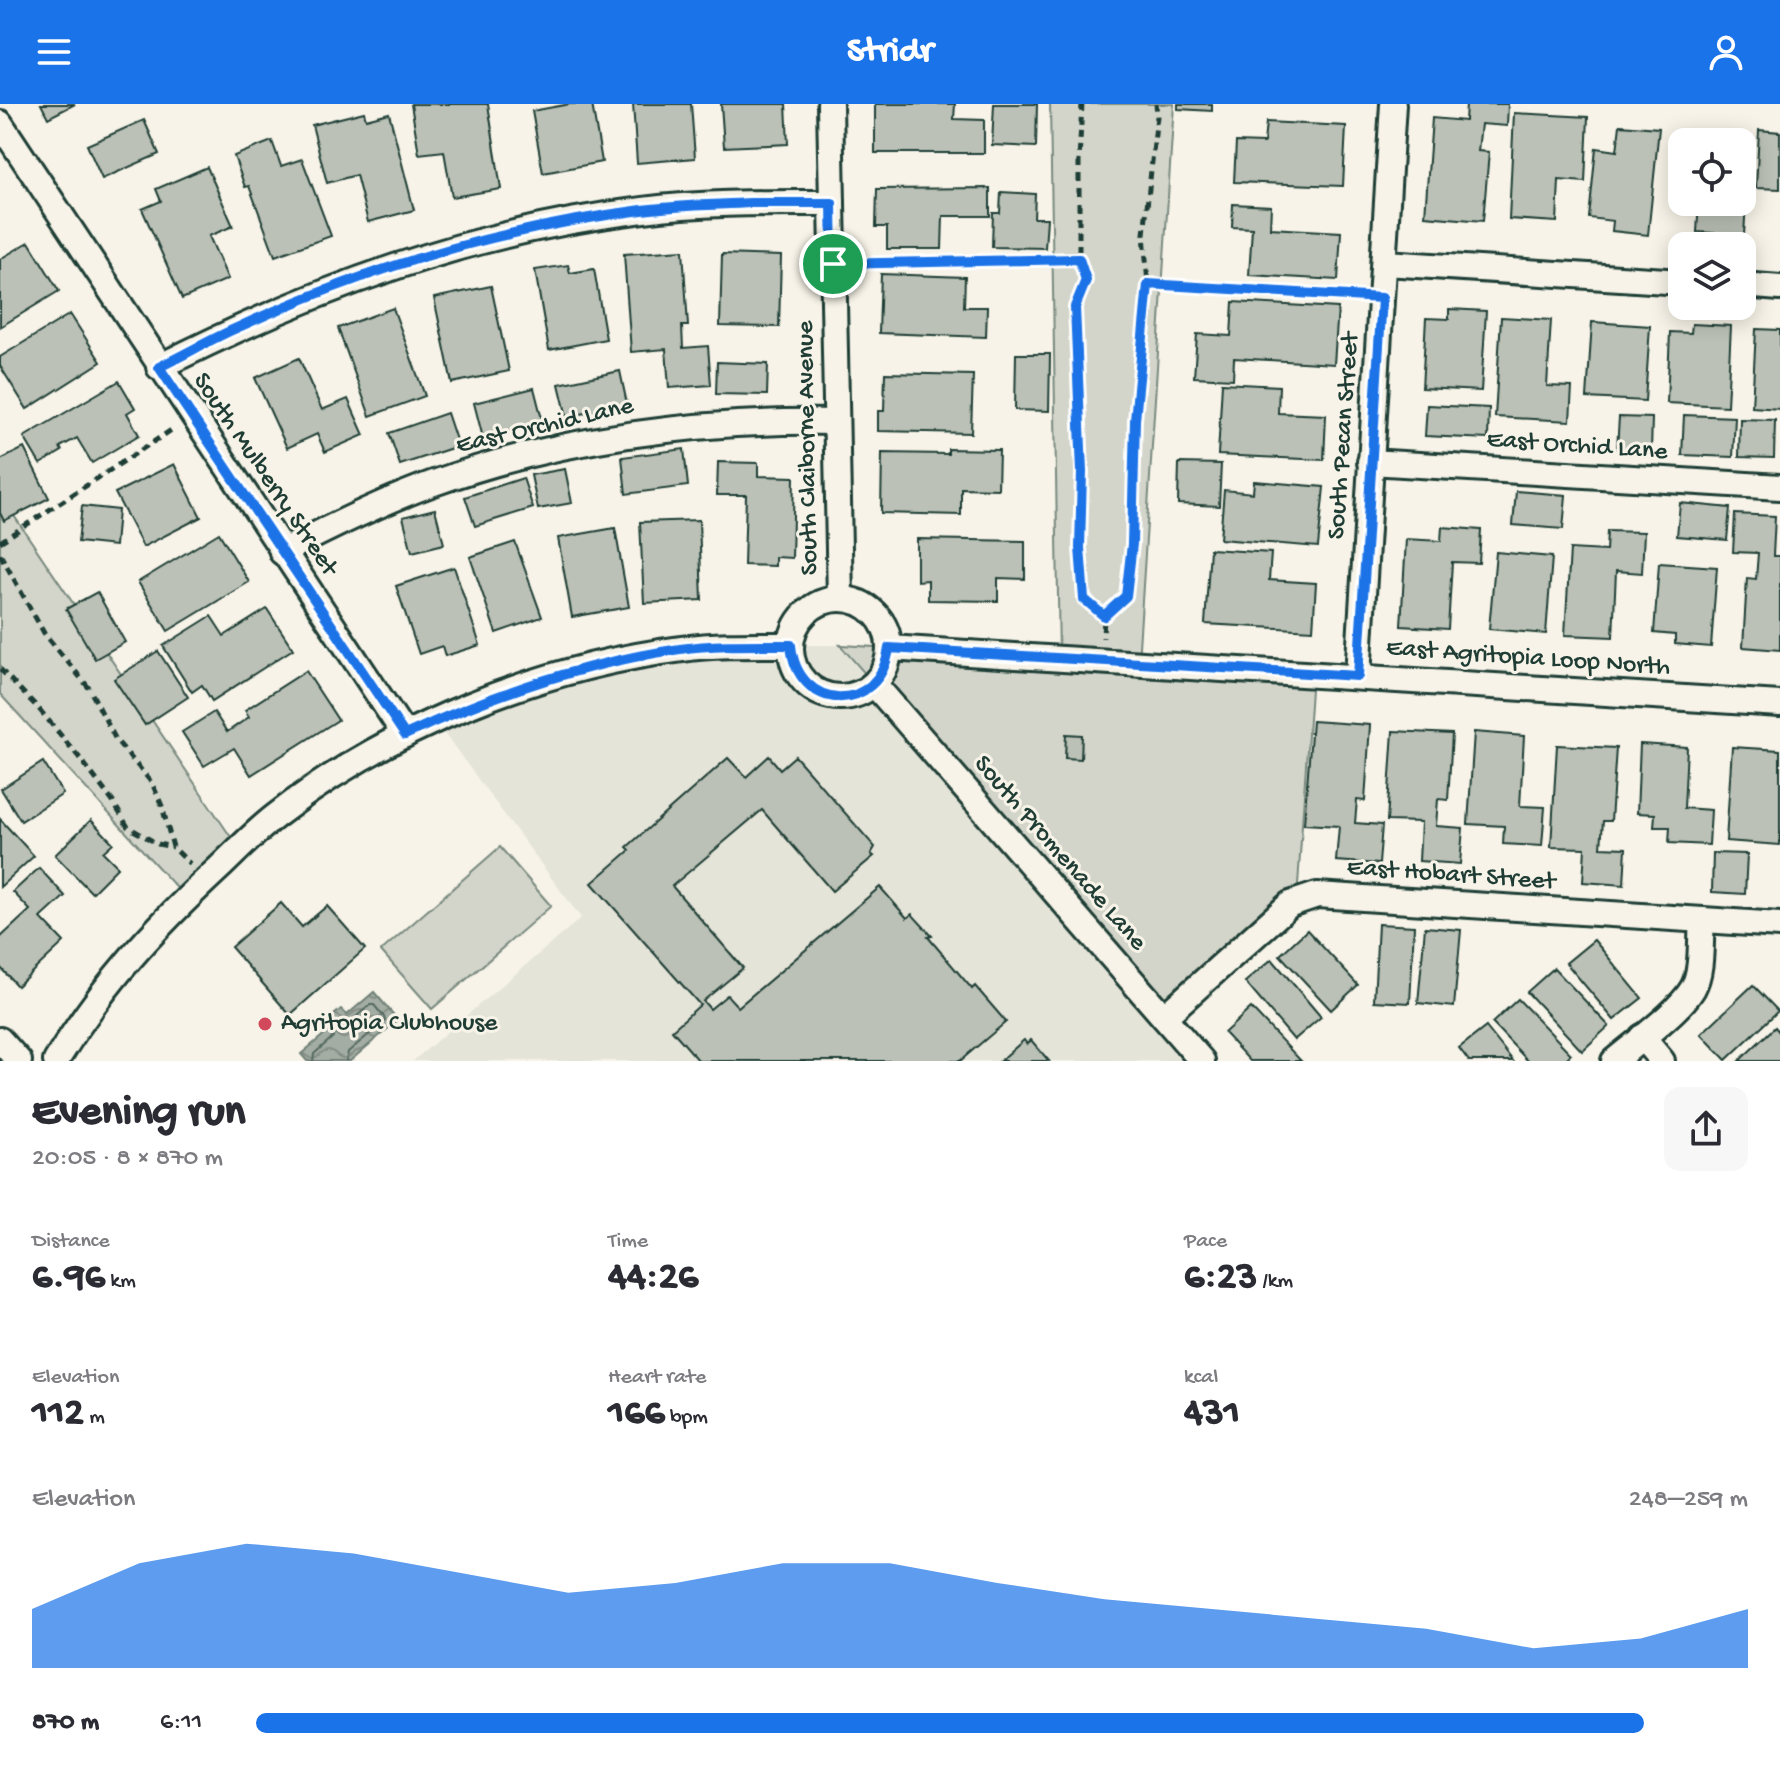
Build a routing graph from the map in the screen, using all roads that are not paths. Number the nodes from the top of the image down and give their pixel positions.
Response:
1 (830, 104) edge
2 (1393, 104) edge
3 (0, 123) edge
4 (832, 203) junction
5 (1385, 263) junction
6 (1668, 281) edge
7 (1756, 286) edge
8 (1780, 288) edge
9 (159, 367) junction
10 (836, 422) junction
11 (1370, 462) junction
12 (1780, 487) edge
13 (282, 552) junction
14 (840, 599) junction
15 (791, 645) junction
16 (889, 648) junction
17 (1358, 676) junction
18 (874, 684) junction
19 (1780, 704) edge
20 (405, 735) junction
21 (1702, 920) junction
22 (1780, 925) edge
23 (1164, 1017) junction
24 (1642, 1037) junction
25 (0, 1040) edge
26 (19, 1061) edge
27 (56, 1061) edge
28 (1202, 1061) edge
29 (1614, 1061) edge
30 (1662, 1061) edge

1 - 4 street, South Claiborne Avenue
2 - 5 street, South Pecan Street
3 - 9 street, South Mulberry Street
4 - 9 street
4 - 10 street, South Claiborne Avenue
5 - 6 street
5 - 11 street, South Pecan Street
7 - 8 street
9 - 13 street, South Mulberry Street
10 - 13 street, East Orchid Lane
10 - 14 street, South Claiborne Avenue
11 - 12 street, East Orchid Lane
11 - 17 street, South Pecan Street
13 - 20 street, South Mulberry Street
14 - 15 street
14 - 16 street
15 - 18 street
15 - 20 street
16 - 17 street, East Agritopia Loop North
16 - 18 street
17 - 19 street, East Agritopia Loop North
18 - 23 street, South Promenade Lane
20 - 27 street
21 - 22 street, East Hobart Street
21 - 23 street, East Hobart Street
21 - 24 street
23 - 28 street, South Promenade Lane
24 - 29 street
24 - 30 street
25 - 26 street

